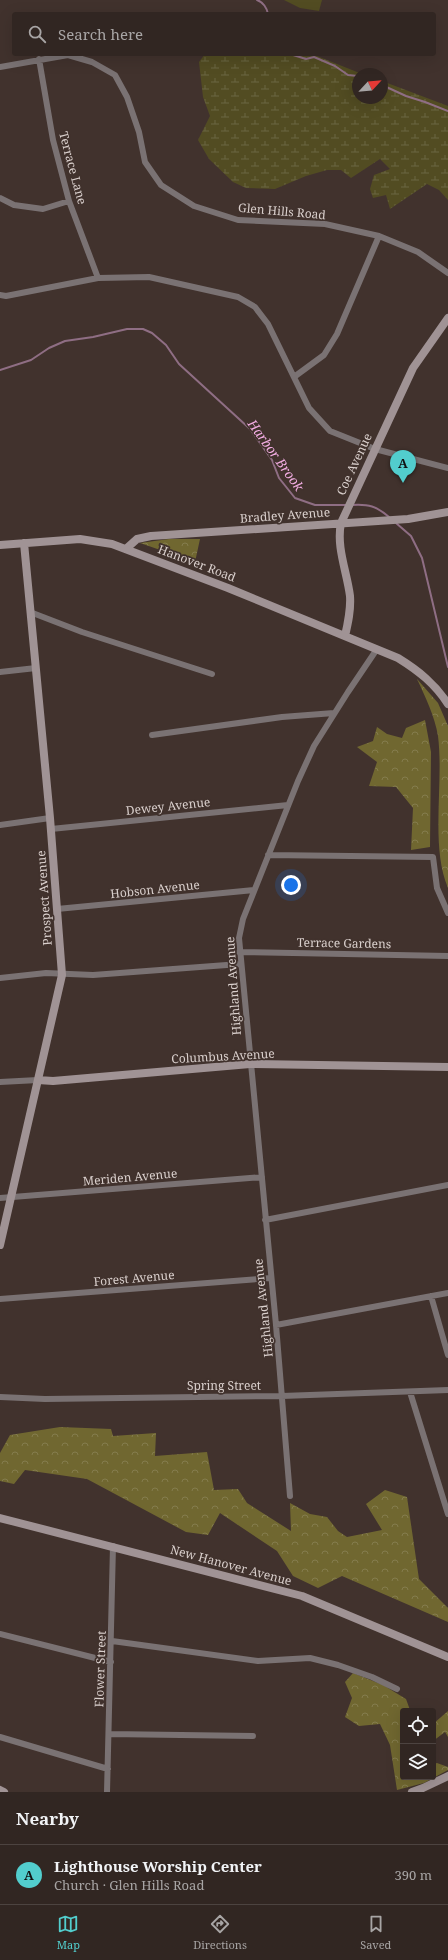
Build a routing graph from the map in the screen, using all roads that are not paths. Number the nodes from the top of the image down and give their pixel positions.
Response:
1 (61, 56) edge
2 (71, 56) edge
3 (39, 59) junction
4 (0, 67) edge
5 (0, 198) edge
6 (69, 201) junction
7 (379, 236) junction
8 (448, 272) edge
9 (98, 278) junction
10 (0, 295) edge
11 (448, 318) edge
12 (294, 377) junction
13 (375, 449) junction
14 (448, 468) edge
15 (448, 512) edge
16 (341, 523) junction
17 (24, 543) junction
18 (0, 545) edge
19 (127, 548) junction
20 (30, 612) junction
21 (345, 636) junction
22 (377, 649) junction
23 (36, 668) junction
24 (0, 672) edge
25 (212, 674) dead end
26 (448, 704) edge
27 (334, 713) junction
28 (152, 734) dead end
29 (288, 805) junction
30 (50, 818) junction
31 (0, 825) edge
32 (51, 829) junction
33 (268, 855) junction
34 (254, 890) junction
35 (57, 909) junction
36 (448, 913) edge
37 (239, 952) junction
38 (448, 956) edge
39 (240, 964) junction
40 (62, 974) junction
41 (0, 978) edge
42 (250, 1064) junction
43 (448, 1067) edge
44 (38, 1080) junction
45 (0, 1082) edge
46 (262, 1177) junction
47 (448, 1185) edge
48 (12, 1197) junction
49 (0, 1198) edge
50 (265, 1220) junction
51 (0, 1245) edge
52 (271, 1278) junction
53 (448, 1293) edge
54 (431, 1296) junction
55 (0, 1300) edge
56 (276, 1325) junction
57 (448, 1355) edge
58 (448, 1390) edge
59 (410, 1392) junction
60 (282, 1396) junction
61 (0, 1397) edge
62 (290, 1496) dead end
63 (446, 1498) edge
64 (448, 1514) edge
65 (0, 1518) edge
66 (113, 1546) junction
67 (0, 1634) edge
68 (112, 1641) junction
69 (448, 1656) edge
70 (111, 1662) junction
71 (397, 1689) dead end
72 (109, 1734) junction
73 (253, 1736) dead end
74 (0, 1737) edge
75 (108, 1769) junction
76 (448, 1776) edge
77 (0, 1790) edge
78 (4, 1792) edge
79 (107, 1792) edge
80 (412, 1792) edge

1 - 3 street, Glen Hills Road
2 - 7 street, Glen Hills Road
3 - 4 street, Glen Hills Road
3 - 6 street, Terrace Lane
5 - 6 street
6 - 9 street, Terrace Lane
7 - 8 street, Glen Hills Road
7 - 12 street
9 - 10 street
9 - 12 street
11 - 13 street, Coe Avenue
12 - 13 street
13 - 14 street
13 - 16 street, Coe Avenue
15 - 16 street, Bradley Avenue
16 - 19 street, Bradley Avenue
16 - 21 street, Coe Avenue
17 - 18 street, Hanover Road
17 - 19 street, Hanover Road
17 - 20 street, Prospect Avenue
19 - 21 street, Hanover Road
20 - 23 street, Prospect Avenue
20 - 25 street
21 - 22 street, Hanover Road
22 - 26 street, Hanover Road
22 - 27 street, Highland Avenue
23 - 24 street
23 - 30 street, Prospect Avenue
27 - 28 street
27 - 29 street, Highland Avenue
29 - 32 street, Dewey Avenue
29 - 33 street, Highland Avenue
30 - 31 street
30 - 32 street, Prospect Avenue
32 - 35 street, Prospect Avenue
33 - 34 street, Highland Avenue
33 - 36 street
34 - 35 street, Hobson Avenue
34 - 37 street, Highland Avenue
35 - 40 street, Prospect Avenue
37 - 38 street, Terrace Gardens
37 - 39 street, Highland Avenue
39 - 40 street
39 - 42 street, Highland Avenue
40 - 41 street
40 - 44 street, Prospect Avenue
42 - 43 street, Columbus Avenue
42 - 44 street, Columbus Avenue
42 - 46 street, Highland Avenue
44 - 45 street, Columbus Avenue
44 - 48 street, Prospect Avenue
46 - 48 street, Meriden Avenue
46 - 50 street, Highland Avenue
47 - 50 street
48 - 49 street, Meriden Avenue
48 - 51 street, Prospect Avenue
50 - 52 street, Highland Avenue
52 - 55 street, Forest Avenue
52 - 56 street, Highland Avenue
53 - 54 street
54 - 56 street
54 - 57 street
56 - 60 street, Highland Avenue
58 - 59 street, Spring Street
59 - 60 street, Spring Street
59 - 63 street
60 - 61 street, Spring Street
60 - 62 street, Highland Avenue
63 - 64 street
65 - 66 street, New Hanover Avenue
66 - 68 street, Flower Street
66 - 69 street, New Hanover Avenue
67 - 70 street
68 - 70 street, Flower Street
68 - 71 street
70 - 72 street, Flower Street
72 - 73 street
72 - 75 street, Flower Street
74 - 75 street
75 - 79 street, Flower Street
76 - 80 street
77 - 78 street

